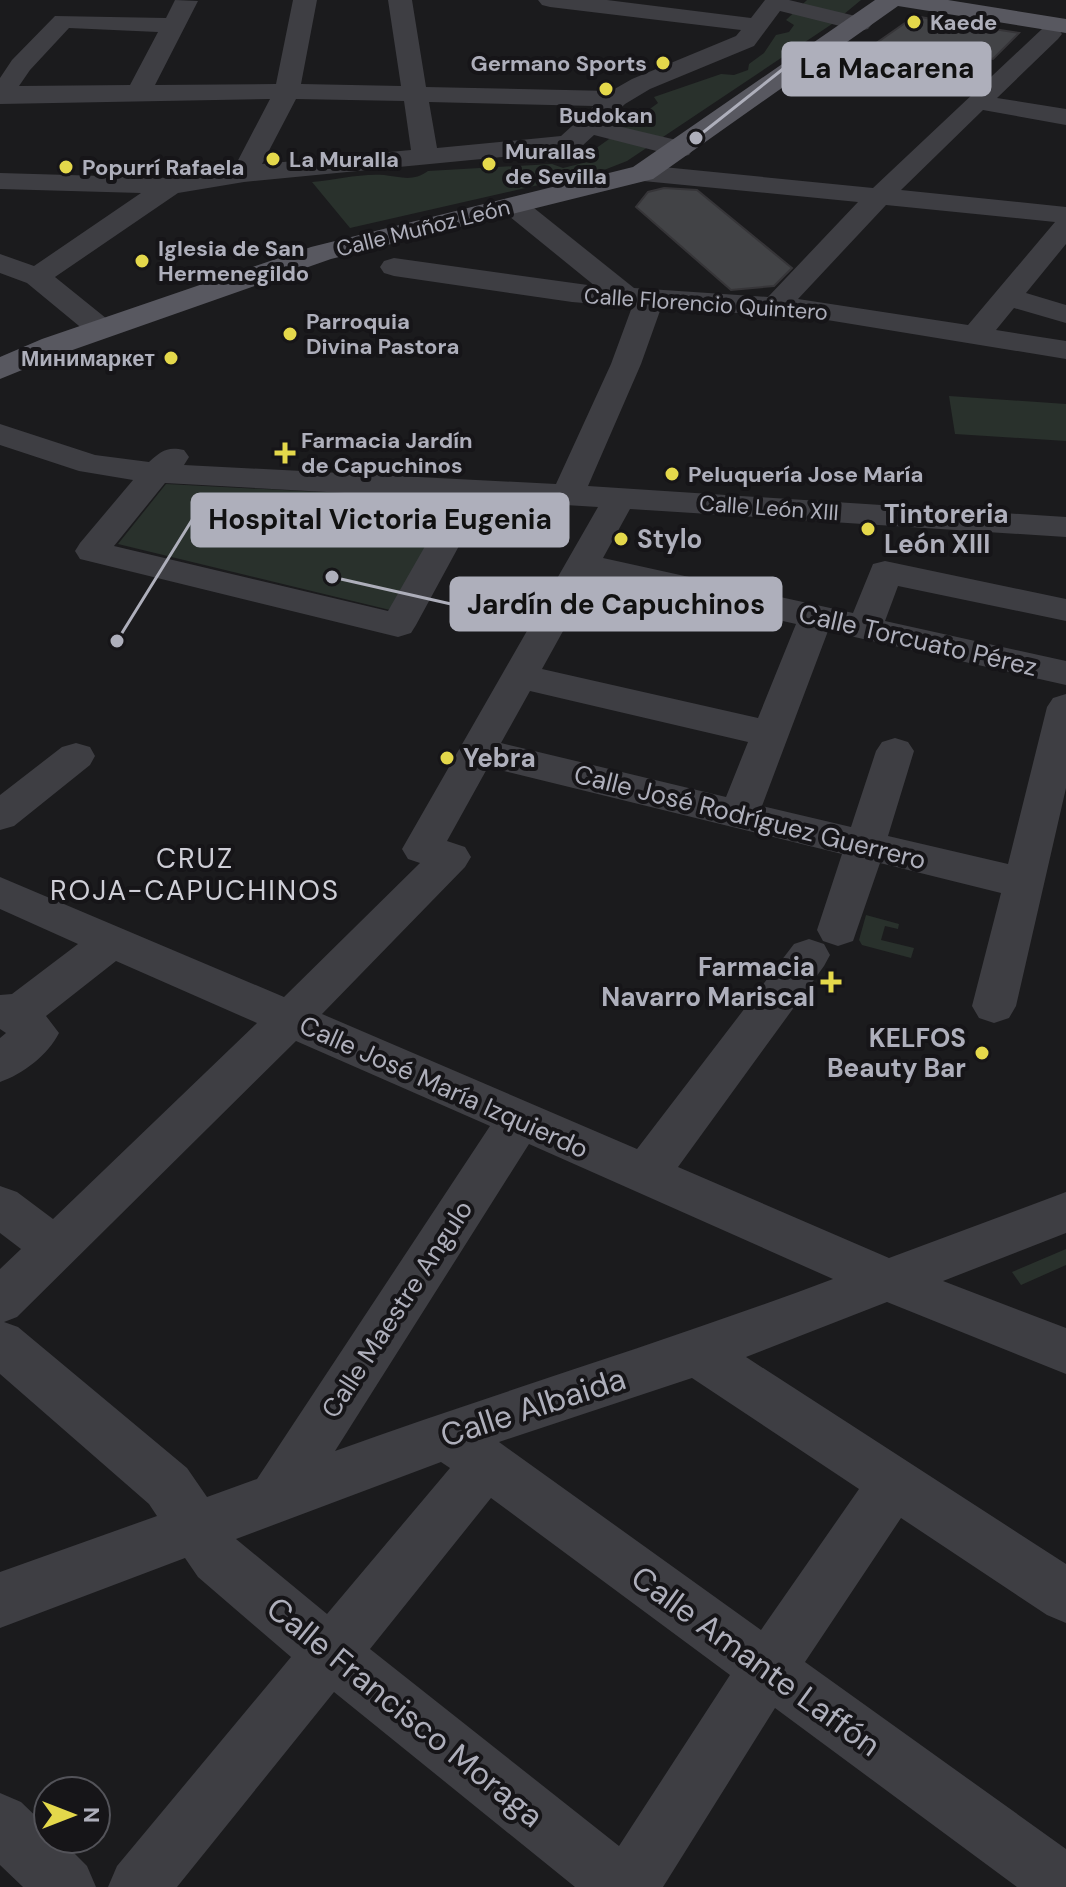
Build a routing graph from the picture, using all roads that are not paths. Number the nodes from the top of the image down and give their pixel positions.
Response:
1 (186, 0) edge
2 (305, 0) edge
3 (400, 0) edge
4 (550, 0) edge
5 (891, 0) edge
6 (901, 0) edge
7 (1050, 0) edge
8 (1066, 3) edge
9 (780, 4) edge
10 (1022, 10) edge
11 (860, 24) junction
12 (175, 25) junction
13 (754, 25) junction
14 (1058, 30) edge
15 (287, 91) junction
16 (138, 93) junction
17 (415, 93) junction
18 (1, 95) edge
19 (616, 99) junction
20 (978, 102) junction
21 (1066, 117) edge
22 (597, 129) junction
23 (680, 149) junction
24 (425, 157) junction
25 (643, 173) junction
26 (244, 174) junction
27 (0, 181) edge
28 (170, 186) junction
29 (881, 198) junction
30 (514, 206) junction
31 (1066, 215) edge
32 (1060, 241) edge
33 (0, 263) edge
34 (394, 267) dead end
35 (37, 277) junction
36 (1008, 297) junction
37 (639, 299) junction
38 (777, 305) junction
39 (1066, 314) edge
40 (101, 329) junction
41 (975, 336) junction
42 (1066, 350) edge
43 (0, 369) edge
44 (0, 434) edge
45 (156, 473) junction
46 (472, 492) junction
47 (568, 495) junction
48 (620, 498) junction
49 (1066, 527) edge
50 (582, 564) junction
51 (1066, 610) edge
52 (816, 617) junction
53 (865, 628) junction
54 (1066, 673) edge
55 (519, 676) junction
56 (1066, 707) edge
57 (772, 734) junction
58 (477, 751) junction
59 (895, 751) dead end
60 (76, 756) dead end
61 (739, 814) junction
62 (0, 816) edge
63 (865, 845) junction
64 (1023, 883) junction
65 (0, 892) edge
66 (112, 941) junction
67 (994, 1006) dead end
68 (8, 1011) edge
69 (290, 1019) junction
70 (0, 1064) edge
71 (519, 1120) junction
72 (645, 1175) junction
73 (1066, 1212) edge
74 (19, 1230) edge
75 (889, 1279) junction
76 (0, 1301) edge
77 (0, 1343) edge
78 (1066, 1351) edge
79 (697, 1353) junction
80 (466, 1450) junction
81 (895, 1482) junction
82 (275, 1499) junction
83 (196, 1527) junction
84 (1066, 1596) edge
85 (0, 1600) edge
86 (330, 1653) junction
87 (767, 1669) junction
88 (0, 1823) edge
89 (1066, 1886) edge
90 (66, 1887) edge
91 (138, 1887) edge
92 (625, 1887) edge

1 - 12 street
2 - 15 street
3 - 17 street
4 - 13 street
5 - 11 main road, Calle Muñoz León
6 - 10 main road
7 - 8 main road
9 - 11 street
9 - 13 street
10 - 14 main road
11 - 23 main road, Calle Muñoz León
12 - 16 street
12 - 18 street
13 - 19 street
14 - 20 street
15 - 16 street
15 - 17 street
15 - 26 street
16 - 18 street
17 - 19 street
17 - 24 street
19 - 22 street
20 - 21 street
20 - 29 street
22 - 23 street
22 - 24 street
23 - 25 main road, Calle Muñoz León
24 - 26 street
25 - 29 street
25 - 30 main road, Calle Muñoz León
26 - 28 street
27 - 28 street
28 - 35 street
29 - 31 street
29 - 38 street
30 - 37 street
30 - 40 main road, Calle Muñoz León
32 - 36 street
33 - 35 street
34 - 37 street, Calle Florencio Quintero
35 - 40 street
36 - 39 street
36 - 41 street
37 - 38 street, Calle Florencio Quintero
37 - 47 street
38 - 41 street, Calle Florencio Quintero
40 - 43 main road, Calle Muñoz León
41 - 42 street, Calle Florencio Quintero
44 - 45 street, Calle León XIII
45 - 46 street, Calle León XIII
45 - 46 street
46 - 47 street, Calle León XIII
47 - 48 street, Calle León XIII
48 - 49 street, Calle León XIII
48 - 50 street
50 - 52 street, Calle Torcuato Pérez
50 - 55 street
51 - 53 street
52 - 53 street, Calle Torcuato Pérez
52 - 57 street
53 - 54 street, Calle Torcuato Pérez
55 - 57 street
55 - 58 street
56 - 64 street
57 - 61 street
58 - 61 street, Calle José Rodríguez Guerrero
58 - 69 street
59 - 63 street
60 - 62 street
61 - 63 street, Calle José Rodríguez Guerrero
63 - 64 street, Calle José Rodríguez Guerrero
63 - 72 street
64 - 67 street
65 - 66 street, Calle José María Izquierdo
66 - 68 street
66 - 69 street, Calle José María Izquierdo
68 - 70 street
69 - 71 street, Calle José María Izquierdo
69 - 74 street
71 - 72 street, Calle José María Izquierdo
71 - 82 street, Calle Maestre Angulo
72 - 75 street, Calle José María Izquierdo
73 - 75 street, Calle Albaida
74 - 76 street
75 - 78 street, Calle José María Izquierdo
75 - 79 street, Calle Albaida
77 - 83 street, Calle Francisco Moraga
79 - 80 street, Calle Albaida
79 - 81 street
80 - 82 street, Calle Albaida
80 - 86 street
80 - 87 street, Calle Amante Laffón
81 - 84 street
81 - 87 street
82 - 83 street, Calle Albaida
83 - 85 street, Calle Albaida
83 - 86 street, Calle Francisco Moraga
86 - 91 street
86 - 92 street, Calle Francisco Moraga
87 - 89 street, Calle Amante Laffón
87 - 92 street
88 - 90 street

